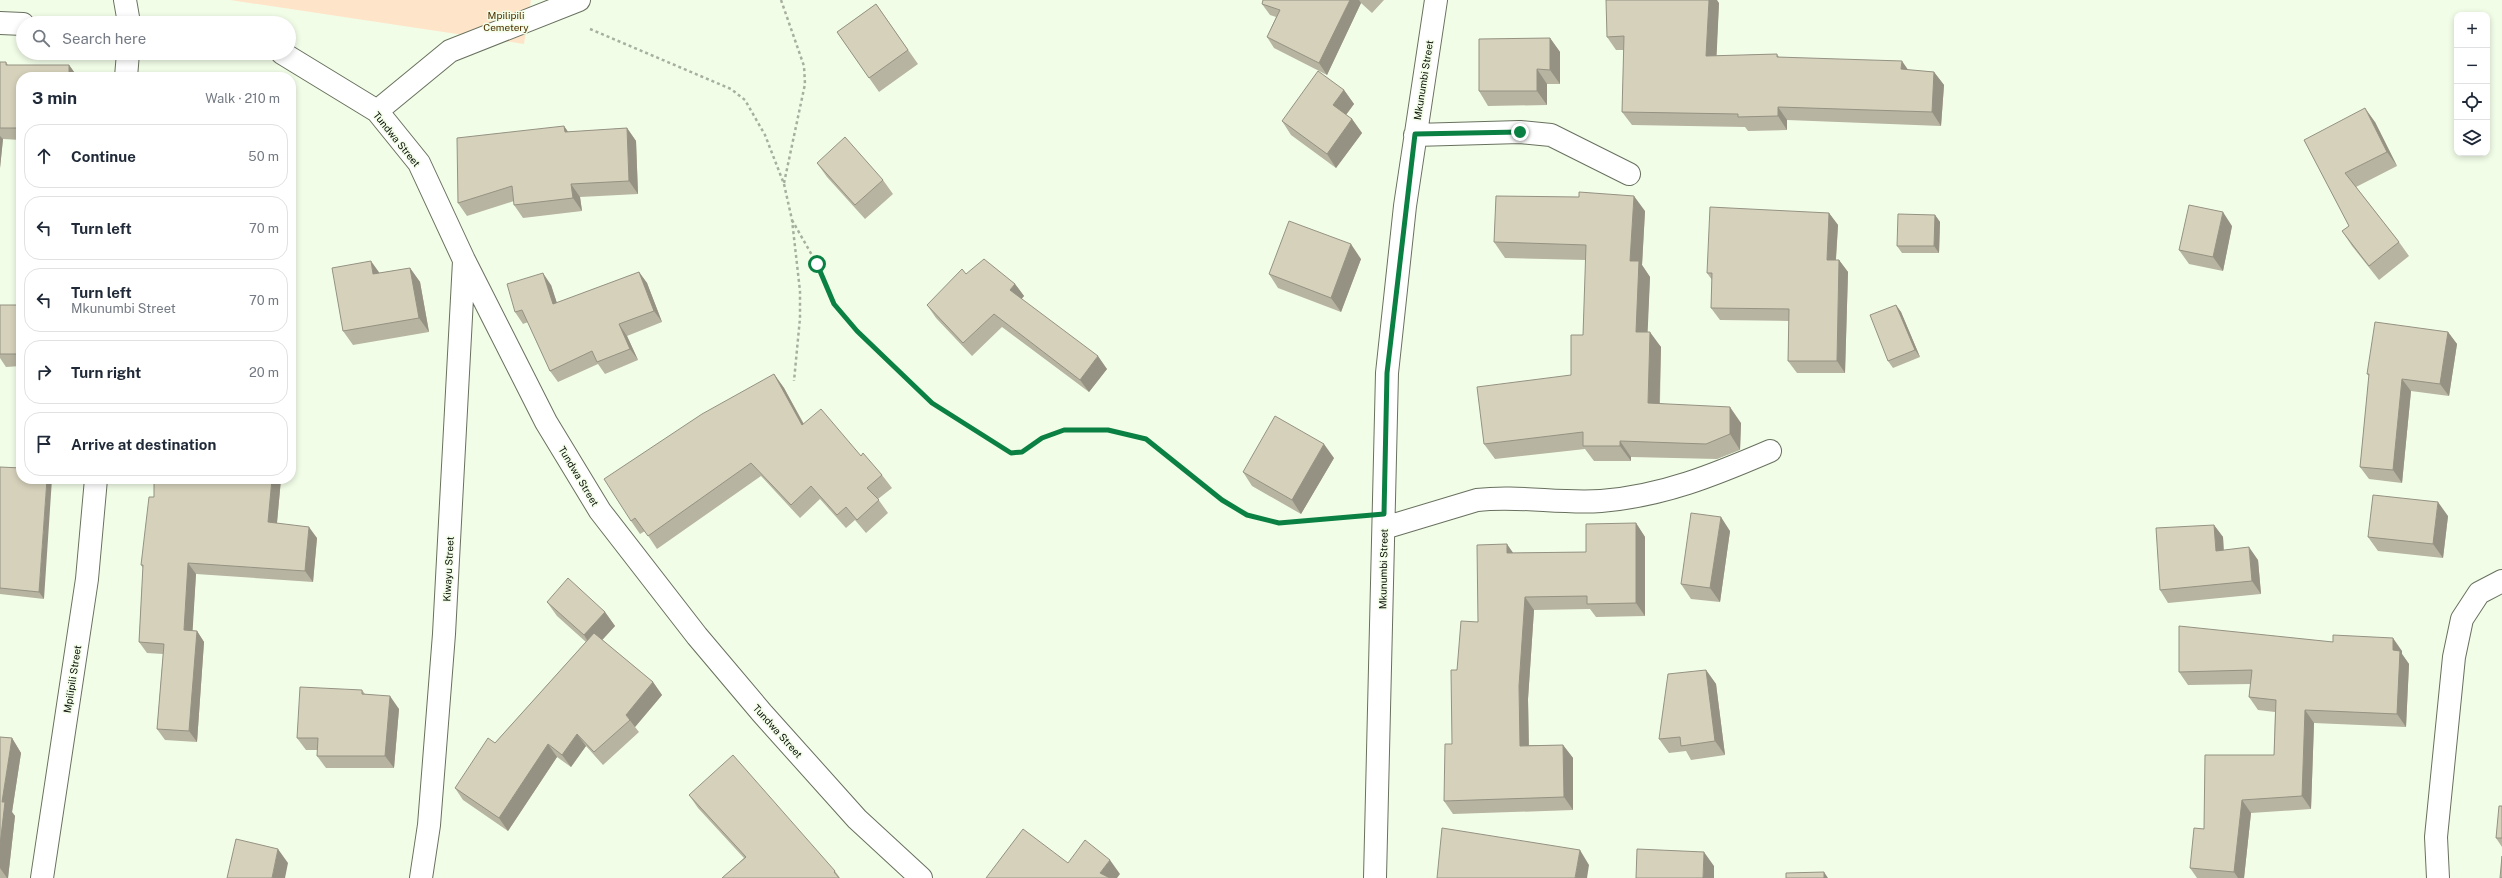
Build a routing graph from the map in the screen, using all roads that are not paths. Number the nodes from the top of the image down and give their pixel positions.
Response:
1 (126, 0) edge
2 (579, 0) edge
3 (1436, 0) edge
4 (128, 16) edge
5 (0, 23) edge
6 (16, 24) edge
7 (127, 60) edge
8 (293, 60) edge
9 (126, 72) edge
10 (377, 111) junction
11 (1415, 134) junction
12 (1629, 174) dead end
13 (464, 260) junction
14 (1770, 451) dead end
15 (96, 484) edge
16 (1384, 521) junction
17 (2502, 581) edge
18 (42, 878) edge
19 (421, 878) edge
20 (921, 878) edge
21 (1375, 878) edge
22 (2438, 878) edge

1 - 4 street
2 - 10 street
3 - 11 street, Mkunumbi Street
5 - 6 street
7 - 9 street
8 - 10 street, Tundwa Street
10 - 13 street, Tundwa Street
11 - 12 street
11 - 16 street, Mkunumbi Street
13 - 19 street, Kiwayu Street
13 - 20 street, Tundwa Street
14 - 16 street
15 - 18 street, Mpilipili Street
16 - 21 street, Mkunumbi Street
17 - 22 street

